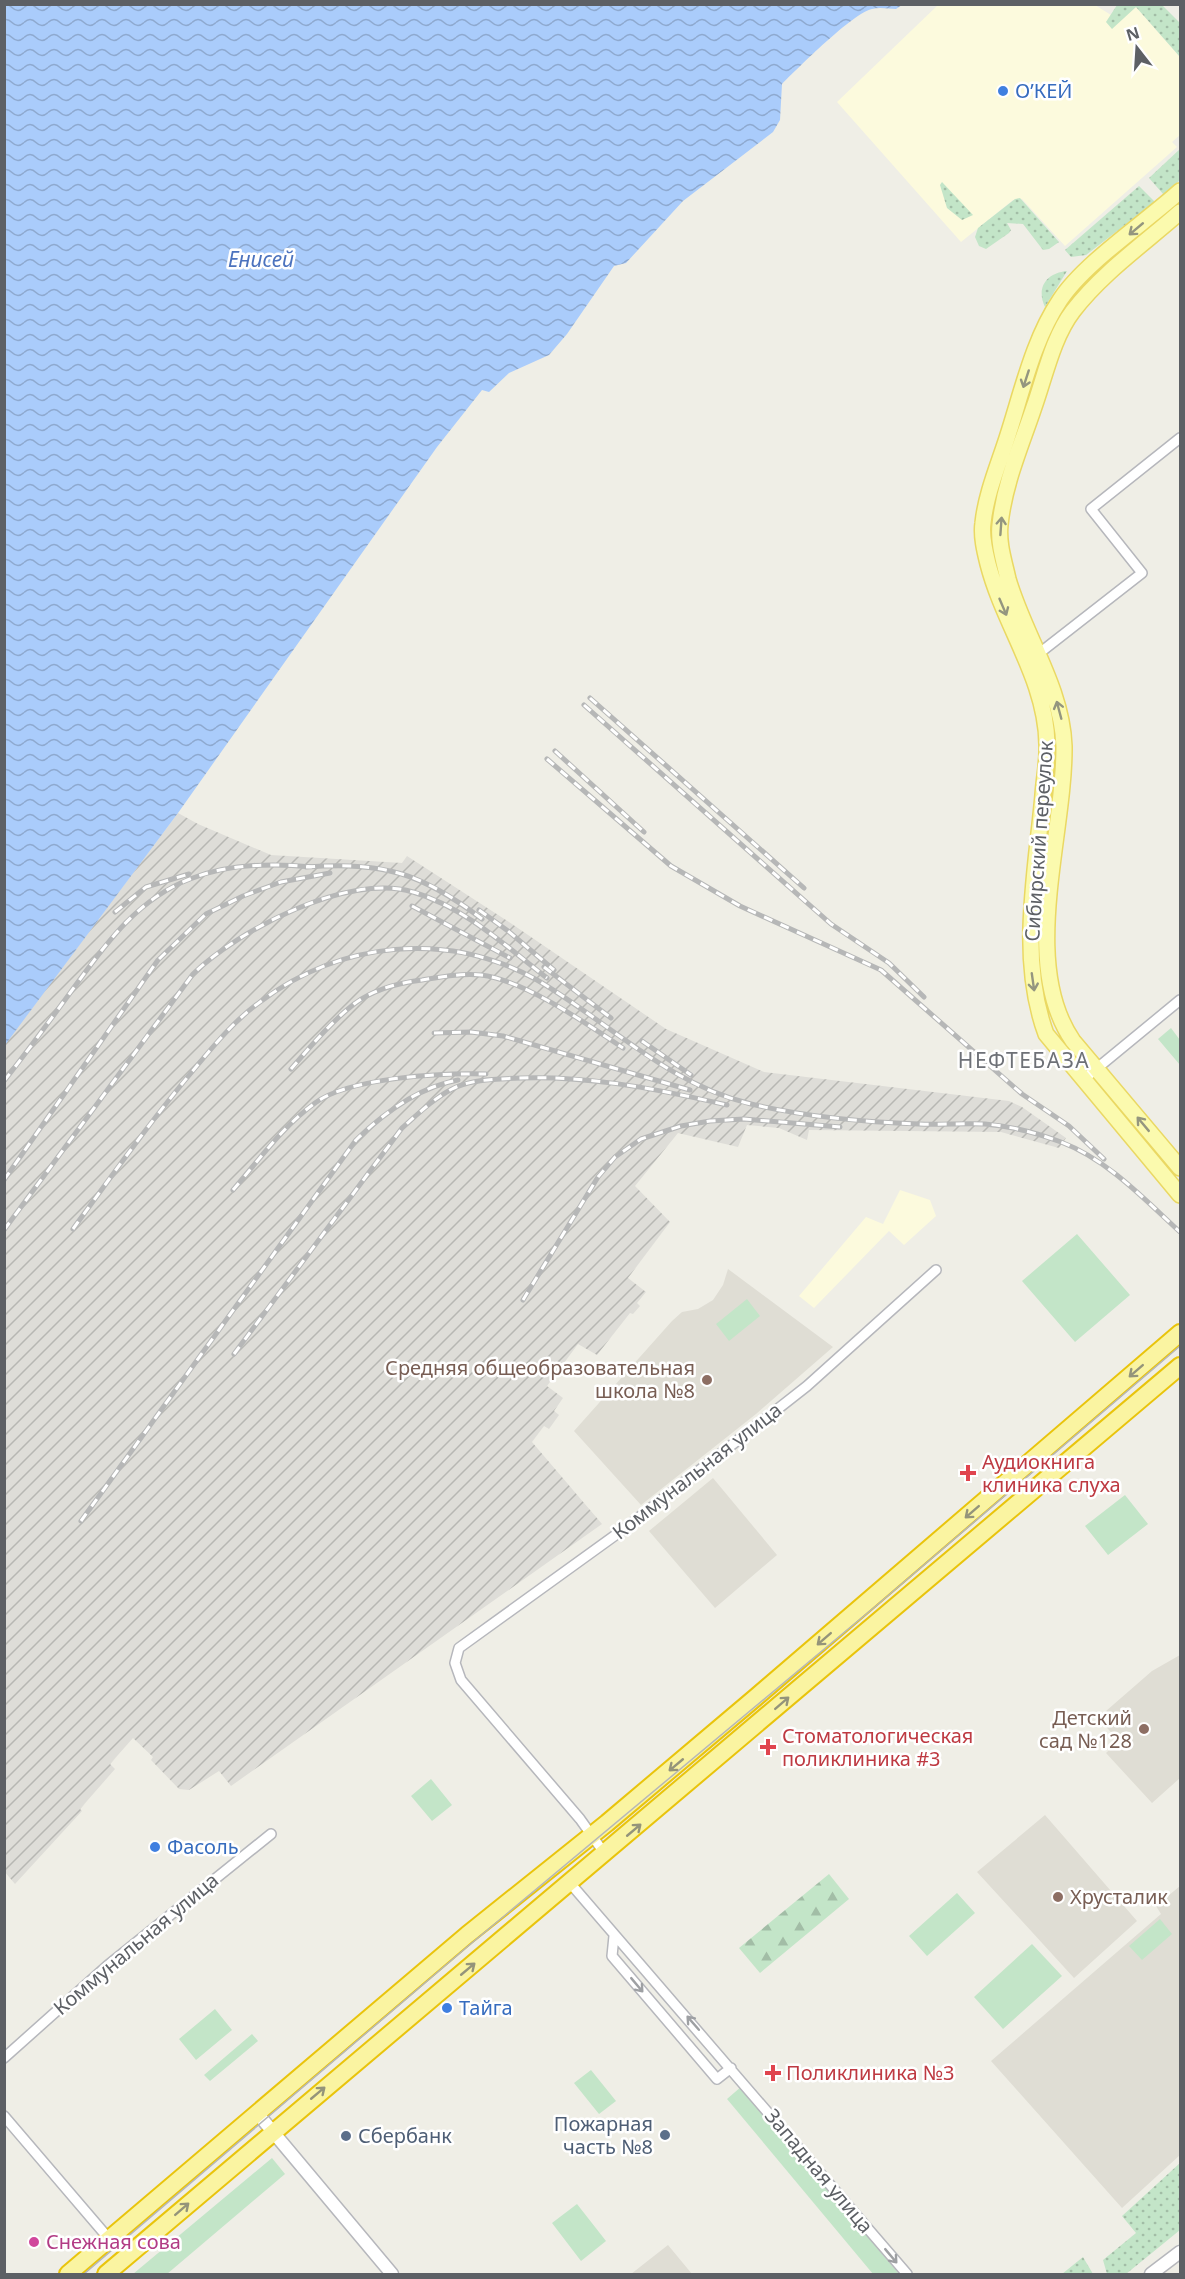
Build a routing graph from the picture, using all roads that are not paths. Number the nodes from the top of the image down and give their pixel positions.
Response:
1 (1180, 191) edge
2 (1180, 212) edge
3 (1047, 325) junction
4 (1062, 330) junction
5 (1180, 438) edge
6 (998, 487) junction
7 (1001, 581) junction
8 (1037, 656) junction
9 (1180, 1000) edge
10 (1097, 1069) junction
11 (1084, 1079) junction
12 (1180, 1168) edge
13 (1180, 1195) edge
14 (936, 1270) dead end
15 (1180, 1333) edge
16 (1180, 1366) edge
17 (271, 1834) dead end
18 (590, 1835) junction
19 (605, 1854) junction
20 (570, 1883) junction
21 (614, 1936) junction
22 (4, 2058) edge
23 (731, 2068) junction
24 (258, 2114) junction
25 (4, 2116) edge
26 (273, 2131) junction
27 (110, 2240) junction
28 (1178, 2253) edge
29 (68, 2274) edge
30 (106, 2274) edge
31 (392, 2274) edge
32 (907, 2274) edge
33 (1151, 2274) edge

1 -> 3 main road, Сибирский переулок
2 - 4 main road, Сибирский переулок
3 - 4 main road
3 -> 6 main road, Сибирский переулок
4 - 6 main road, Сибирский переулок
5 - 8 street
6 - 7 main road, Сибирский переулок
7 - 8 main road, Сибирский переулок
7 -> 11 main road, Сибирский переулок
10 -> 8 main road, Сибирский переулок
9 - 10 street
10 - 11 street
12 -> 10 main road, Сибирский переулок
11 - 13 main road, Сибирский переулок
14 - 18 street, Коммунальная улица
15 -> 18 highway
19 -> 16 highway
17 - 22 street, Коммунальная улица
18 - 19 street
18 - 24 highway
19 - 20 highway
20 - 21 street, Западная улица
26 -> 20 highway
23 -> 21 street, Западная улица
21 -> 23 street
23 -> 32 street, Западная улица
24 - 26 street
24 - 27 highway
25 - 27 street
30 -> 26 highway
26 - 31 street
27 - 29 highway
28 - 33 street

